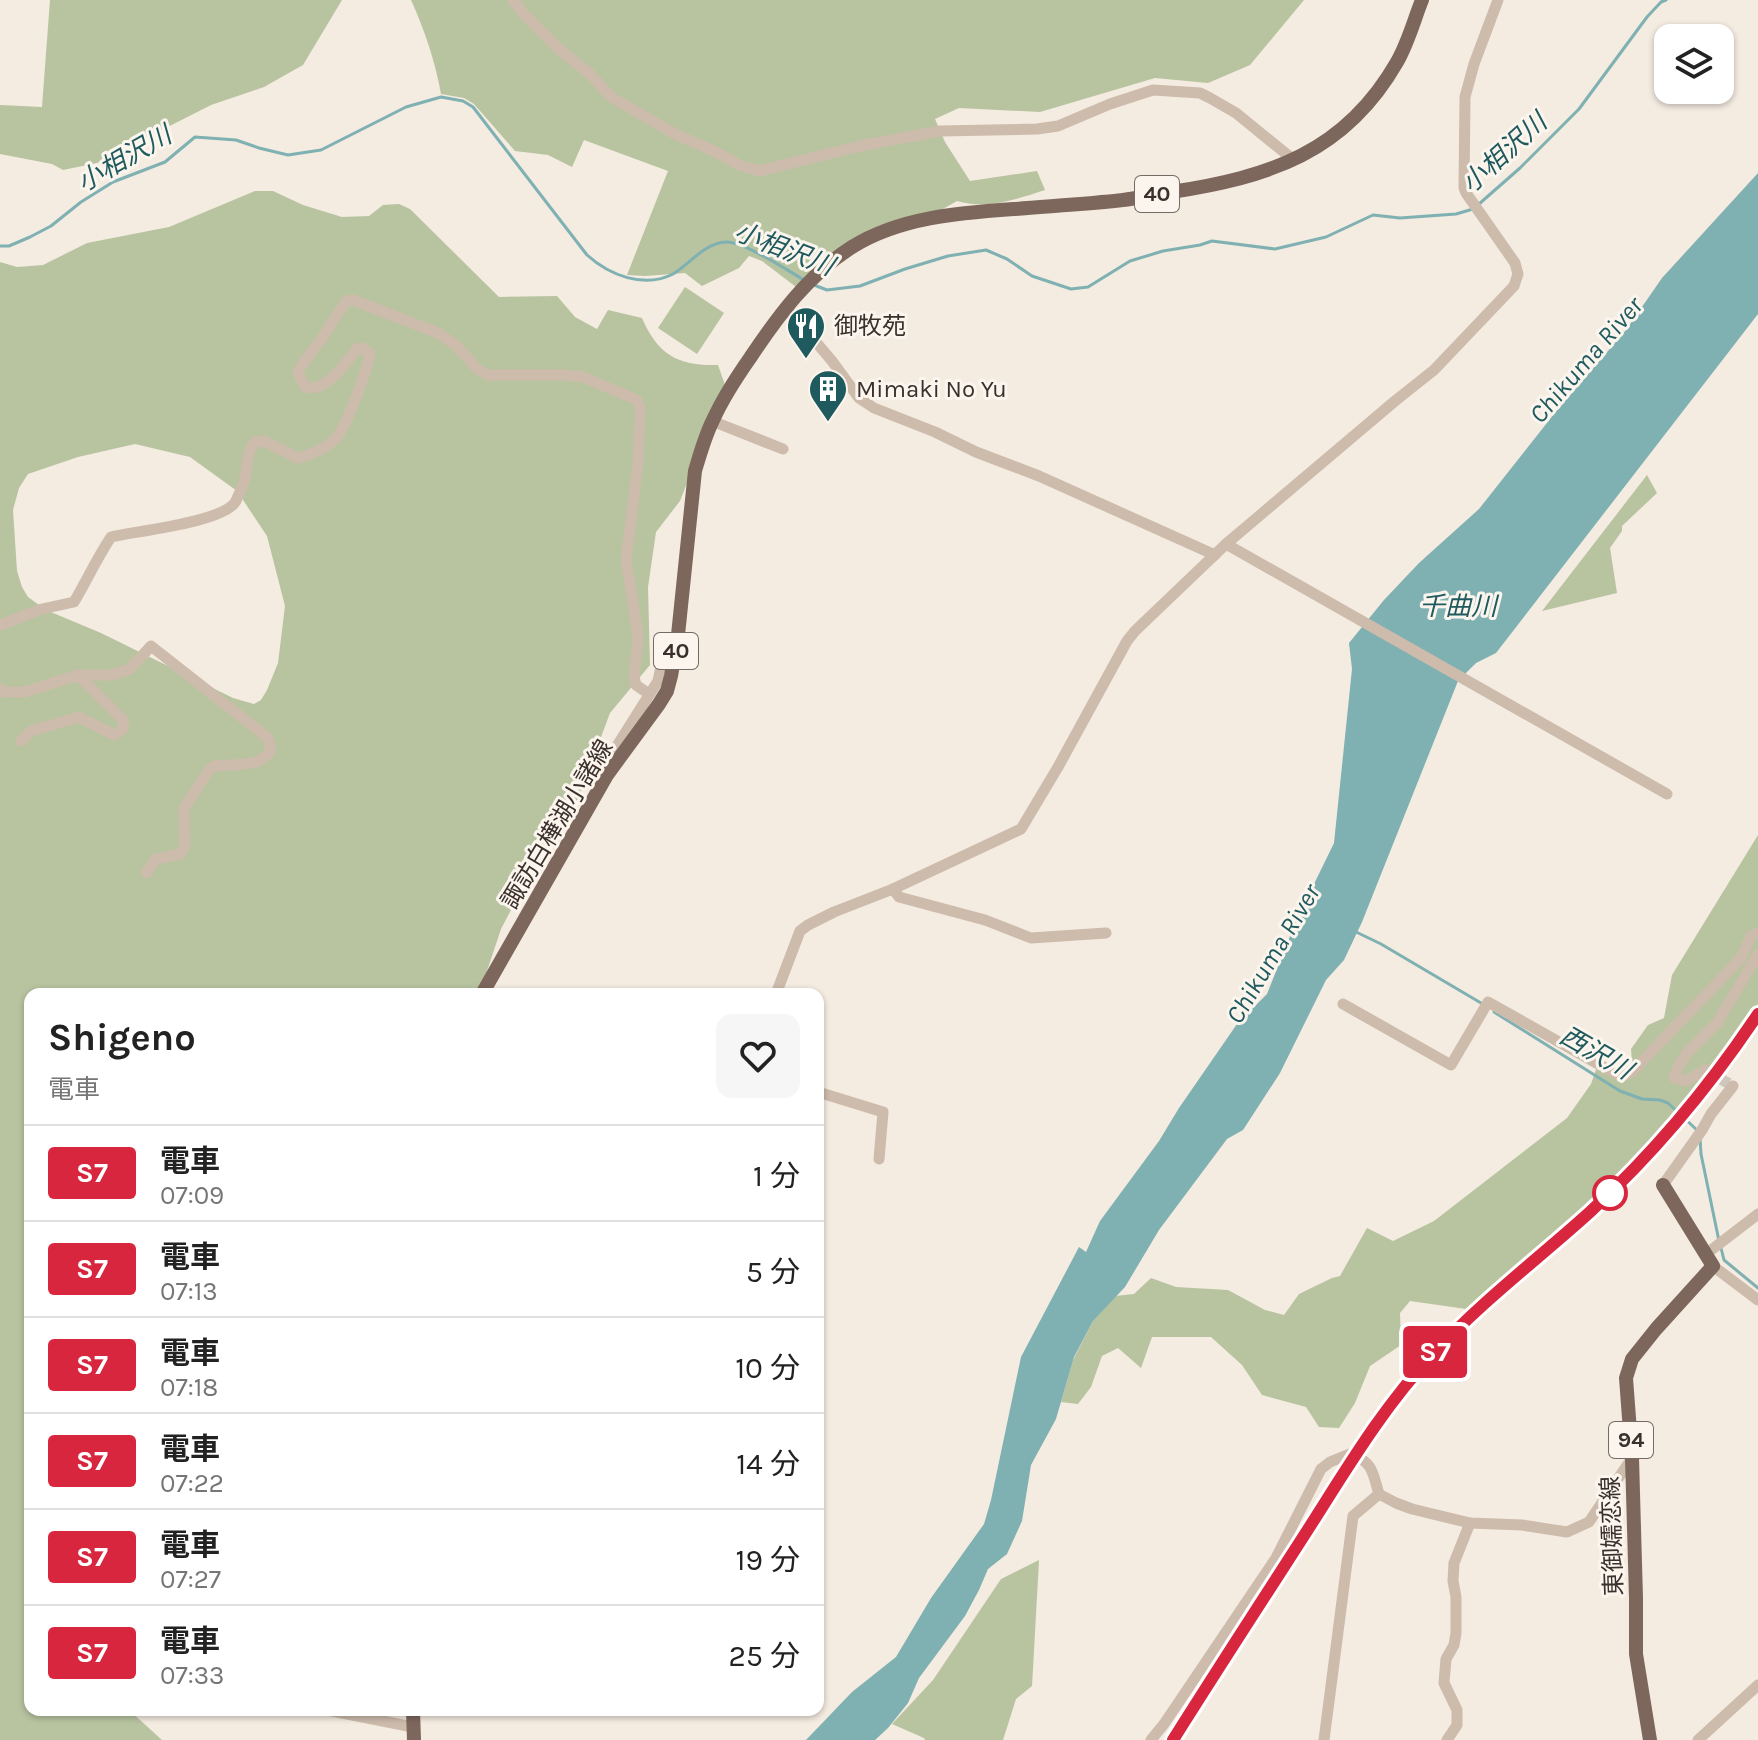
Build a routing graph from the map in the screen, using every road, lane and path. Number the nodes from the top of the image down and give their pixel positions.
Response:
1 (513, 0) edge
2 (1422, 0) edge
3 (1498, 0) edge
4 (1292, 161) junction
5 (784, 309) junction
6 (712, 421) junction
7 (783, 449) dead end
8 (1226, 544) junction
9 (1215, 555) junction
10 (0, 625) edge
11 (678, 635) junction
12 (78, 675) junction
13 (0, 689) edge
14 (649, 694) junction
15 (21, 741) dead end
16 (607, 775) junction
17 (1667, 794) dead end
18 (146, 873) dead end
19 (893, 889) junction
20 (1106, 933) dead end
21 (1758, 933) edge
22 (1758, 954) edge
23 (485, 988) edge
24 (778, 988) edge
25 (1343, 1004) dead end
26 (1705, 1070) tunnel mouth
27 (1733, 1086) dead end
28 (824, 1094) edge
29 (879, 1159) dead end
30 (1663, 1185) joint
31 (1758, 1214) edge
32 (1715, 1252) junction
33 (1758, 1300) edge
34 (1632, 1458) junction
35 (1379, 1494) junction
36 (1470, 1523) junction
37 (1758, 1685) edge
38 (378, 1716) edge
39 (414, 1734) edge
40 (1700, 1739) edge
41 (1151, 1740) edge
42 (1324, 1740) edge
43 (1447, 1740) edge
44 (1650, 1740) edge

1 - 4 street
2 - 4 main road, 諏訪白樺湖小諸線 / 40
3 - 8 street
4 - 5 main road, 諏訪白樺湖小諸線 / 40
5 - 6 main road, 諏訪白樺湖小諸線 / 40
5 - 9 street
6 - 7 street
6 - 11 main road, 諏訪白樺湖小諸線 / 40
8 - 9 street
8 - 17 street
9 - 19 street
10 - 14 street
11 - 14 street
11 - 16 main road, 諏訪白樺湖小諸線 / 40
12 - 13 street
12 - 15 street
12 - 18 street
14 - 16 street
16 - 23 main road, 諏訪白樺湖小諸線 / 40
19 - 20 street
19 - 24 street
21 - 25 street
22 - 26 street
27 - 30 street
28 - 29 street
30 - 32 main road
31 - 32 street
32 - 33 street
32 - 34 main road, 東御嬬恋線 / 94
34 - 36 street
34 - 44 main road, 東御嬬恋線 / 94
35 - 36 street
35 - 41 street
35 - 42 street
36 - 43 street
37 - 40 street
38 - 39 street

